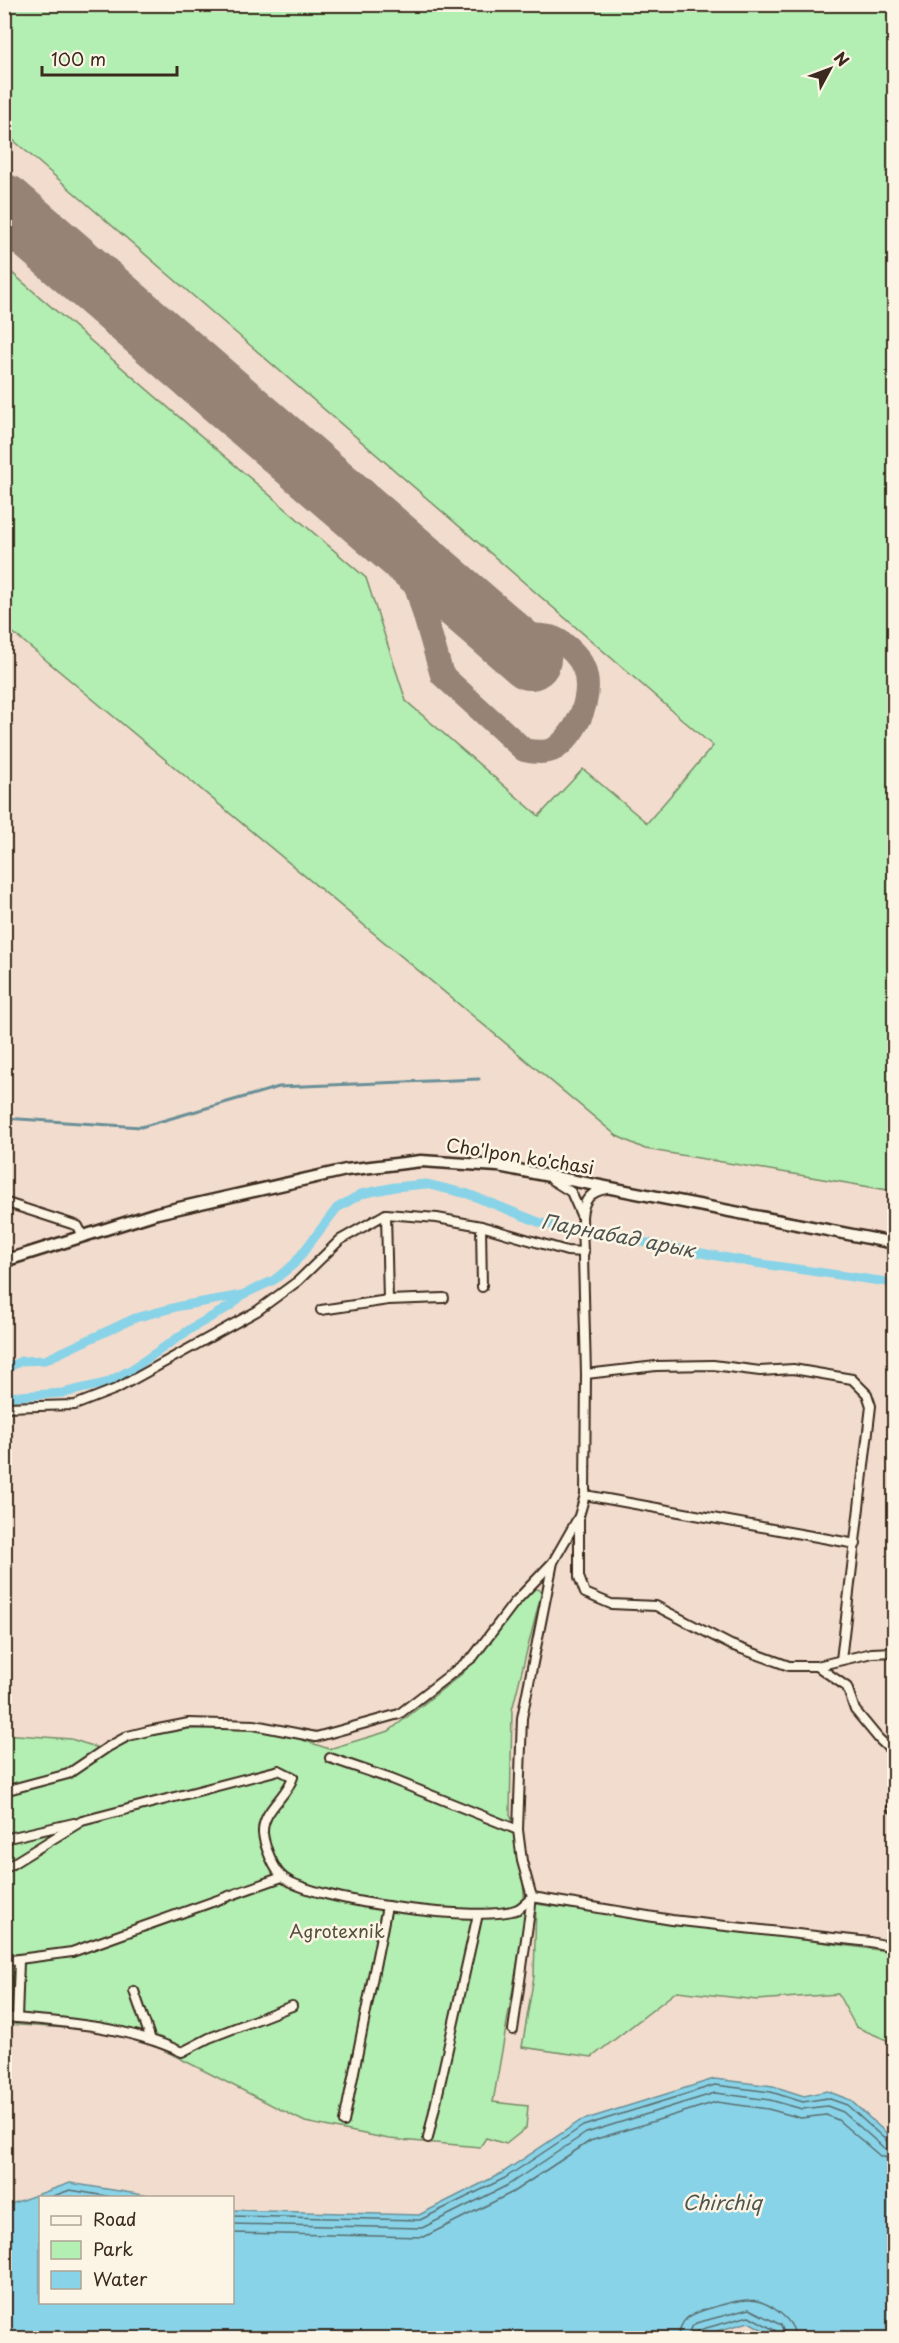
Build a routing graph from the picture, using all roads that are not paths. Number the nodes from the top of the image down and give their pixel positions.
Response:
1 (540, 1174) junction
2 (614, 1188) junction
3 (4, 1202) edge
4 (386, 1214) junction
5 (582, 1217) junction
6 (481, 1226) junction
7 (83, 1236) junction
8 (894, 1243) edge
9 (584, 1252) junction
10 (4, 1261) edge
11 (482, 1287) dead end
12 (444, 1298) dead end
13 (388, 1300) junction
14 (321, 1310) dead end
15 (586, 1374) junction
16 (4, 1407) edge
17 (585, 1495) junction
18 (579, 1516) junction
19 (856, 1544) junction
20 (553, 1562) junction
21 (894, 1652) edge
22 (841, 1660) junction
23 (817, 1666) junction
24 (894, 1753) edge
25 (330, 1758) dead end
26 (894, 1788) edge
27 (4, 1791) edge
28 (894, 1809) edge
29 (82, 1821) junction
30 (518, 1830) junction
31 (4, 1839) edge
32 (4, 1869) edge
33 (282, 1877) junction
34 (532, 1897) junction
35 (387, 1906) junction
36 (478, 1914) junction
37 (894, 1947) edge
38 (4, 1961) edge
39 (19, 1961) junction
40 (134, 1991) dead end
41 (292, 2006) dead end
42 (4, 2017) edge
43 (17, 2018) junction
44 (513, 2030) dead end
45 (150, 2037) junction
46 (344, 2122) dead end
47 (428, 2138) dead end

1 - 2 main road, Cho'lpon ko'chasi
1 - 5 street
1 - 7 main road, Cho'lpon ko'chasi
2 - 5 street
2 - 8 main road, Cho'lpon ko'chasi
3 - 7 street
4 - 6 street
4 - 13 street
4 - 16 street
5 - 9 street
6 - 9 street
6 - 11 street
7 - 10 main road, Cho'lpon ko'chasi
9 - 15 street
12 - 13 street
13 - 14 street
15 - 17 street
15 - 19 street
17 - 18 street
17 - 19 street
18 - 20 street
18 - 23 street
19 - 22 street
20 - 27 street
20 - 30 street
21 - 22 street
22 - 23 street
23 - 24 street
25 - 30 street
26 - 28 street
29 - 31 street
29 - 32 street
29 - 33 street
30 - 34 street
33 - 35 street
33 - 39 street
34 - 36 street
34 - 37 street
34 - 44 street
35 - 36 street
35 - 46 street
36 - 47 street
38 - 39 street
39 - 43 street
40 - 45 street
41 - 45 street
42 - 43 street
43 - 45 street

